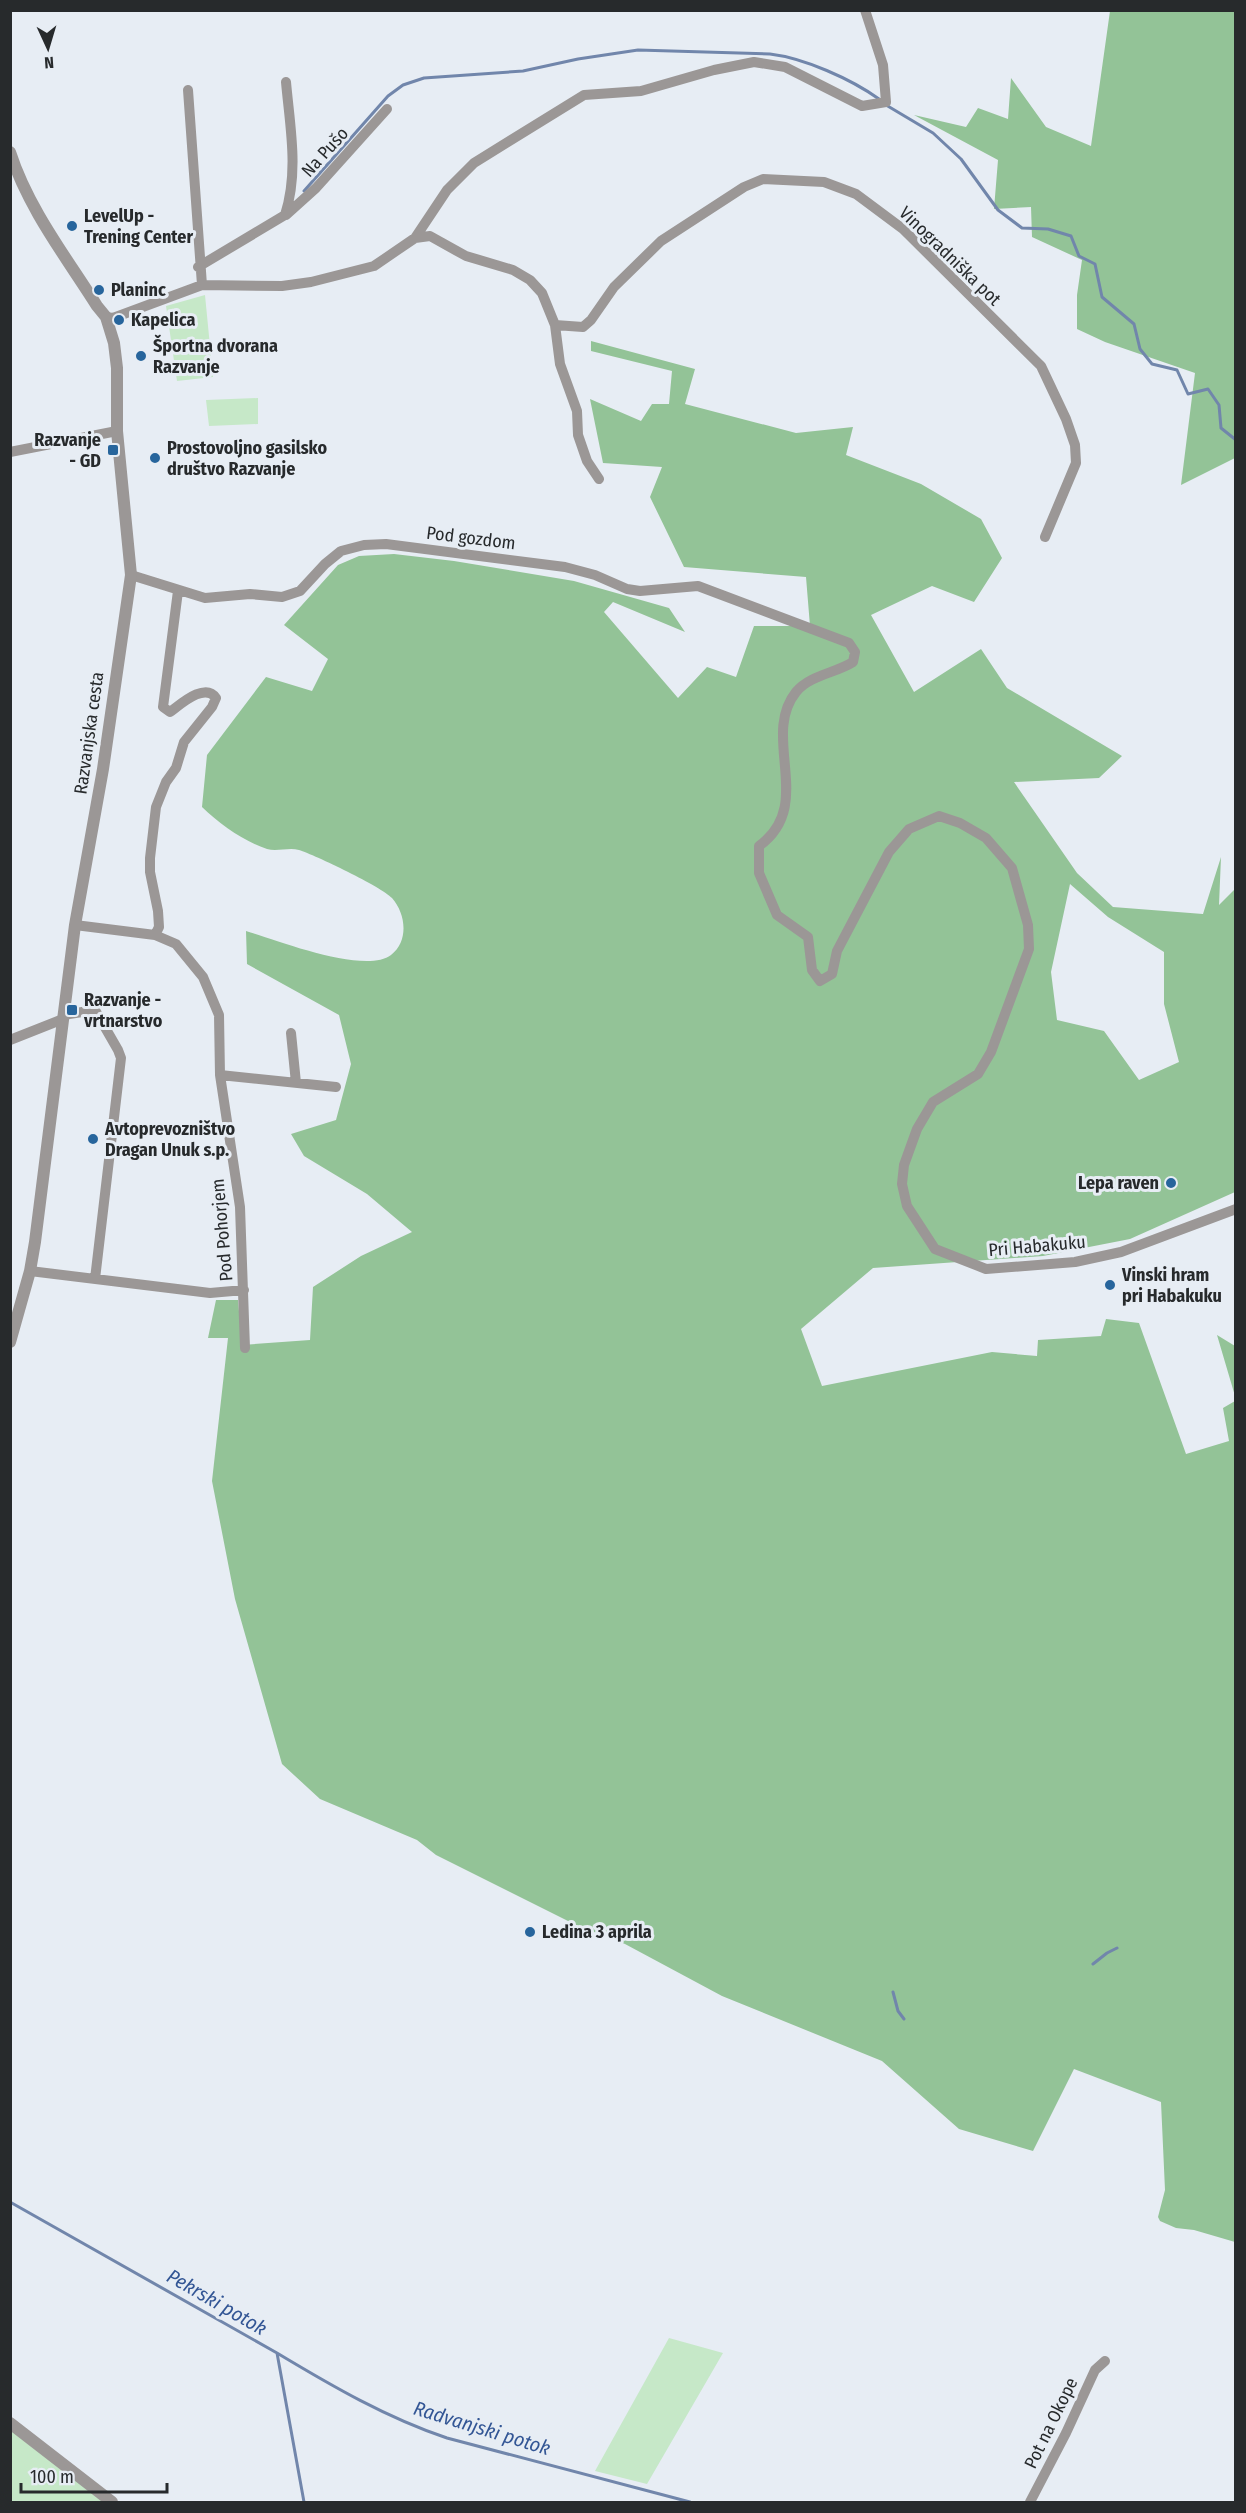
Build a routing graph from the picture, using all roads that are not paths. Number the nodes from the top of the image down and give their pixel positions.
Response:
1 (865, 10) edge
2 (286, 82) dead end
3 (188, 90) dead end
4 (387, 109) dead end
5 (10, 152) edge
6 (285, 215) junction
7 (415, 238) junction
8 (198, 267) junction
9 (202, 285) junction
10 (109, 317) junction
11 (555, 325) junction
12 (117, 431) junction
13 (10, 452) edge
14 (599, 480) dead end
15 (1045, 537) dead end
16 (130, 575) junction
17 (178, 591) junction
18 (75, 925) junction
19 (155, 935) junction
20 (1029, 949) joint
21 (63, 1017) junction
22 (291, 1033) dead end
23 (10, 1040) edge
24 (220, 1075) junction
25 (296, 1083) junction
26 (336, 1086) dead end
27 (1236, 1209) edge
28 (30, 1271) junction
29 (95, 1279) junction
30 (244, 1290) junction
31 (10, 1342) edge
32 (245, 1348) dead end
33 (1105, 2361) dead end
34 (10, 2424) edge
35 (112, 2502) edge
36 (1030, 2502) edge

1 - 7 street
2 - 6 street
3 - 8 street
4 - 6 street, Na Pušo
5 - 10 street, Razvanjska cesta
6 - 8 street, Na Pušo
7 - 9 street
7 - 11 street
8 - 9 street
9 - 10 street
10 - 12 street, Razvanjska cesta
11 - 14 street
11 - 15 street, Vinogradniška pot
12 - 13 street
12 - 16 street, Razvanjska cesta
16 - 17 street, Pod gozdom
16 - 18 street, Razvanjska cesta
17 - 19 street
17 - 20 street, Pod gozdom
18 - 19 street, Pod Pohorjem
18 - 21 street, Razvanjska cesta
19 - 24 street, Pod Pohorjem
20 - 27 street, Pri Habakuku
21 - 23 street
21 - 28 street, Razvanjska cesta
21 - 29 street
22 - 25 street
24 - 25 street
24 - 30 street, Pod Pohorjem
25 - 26 street
28 - 29 street
28 - 31 street, Razvanjska cesta
29 - 30 street
30 - 32 street, Pod Pohorjem
33 - 36 street, Pot na Okope
34 - 35 street

